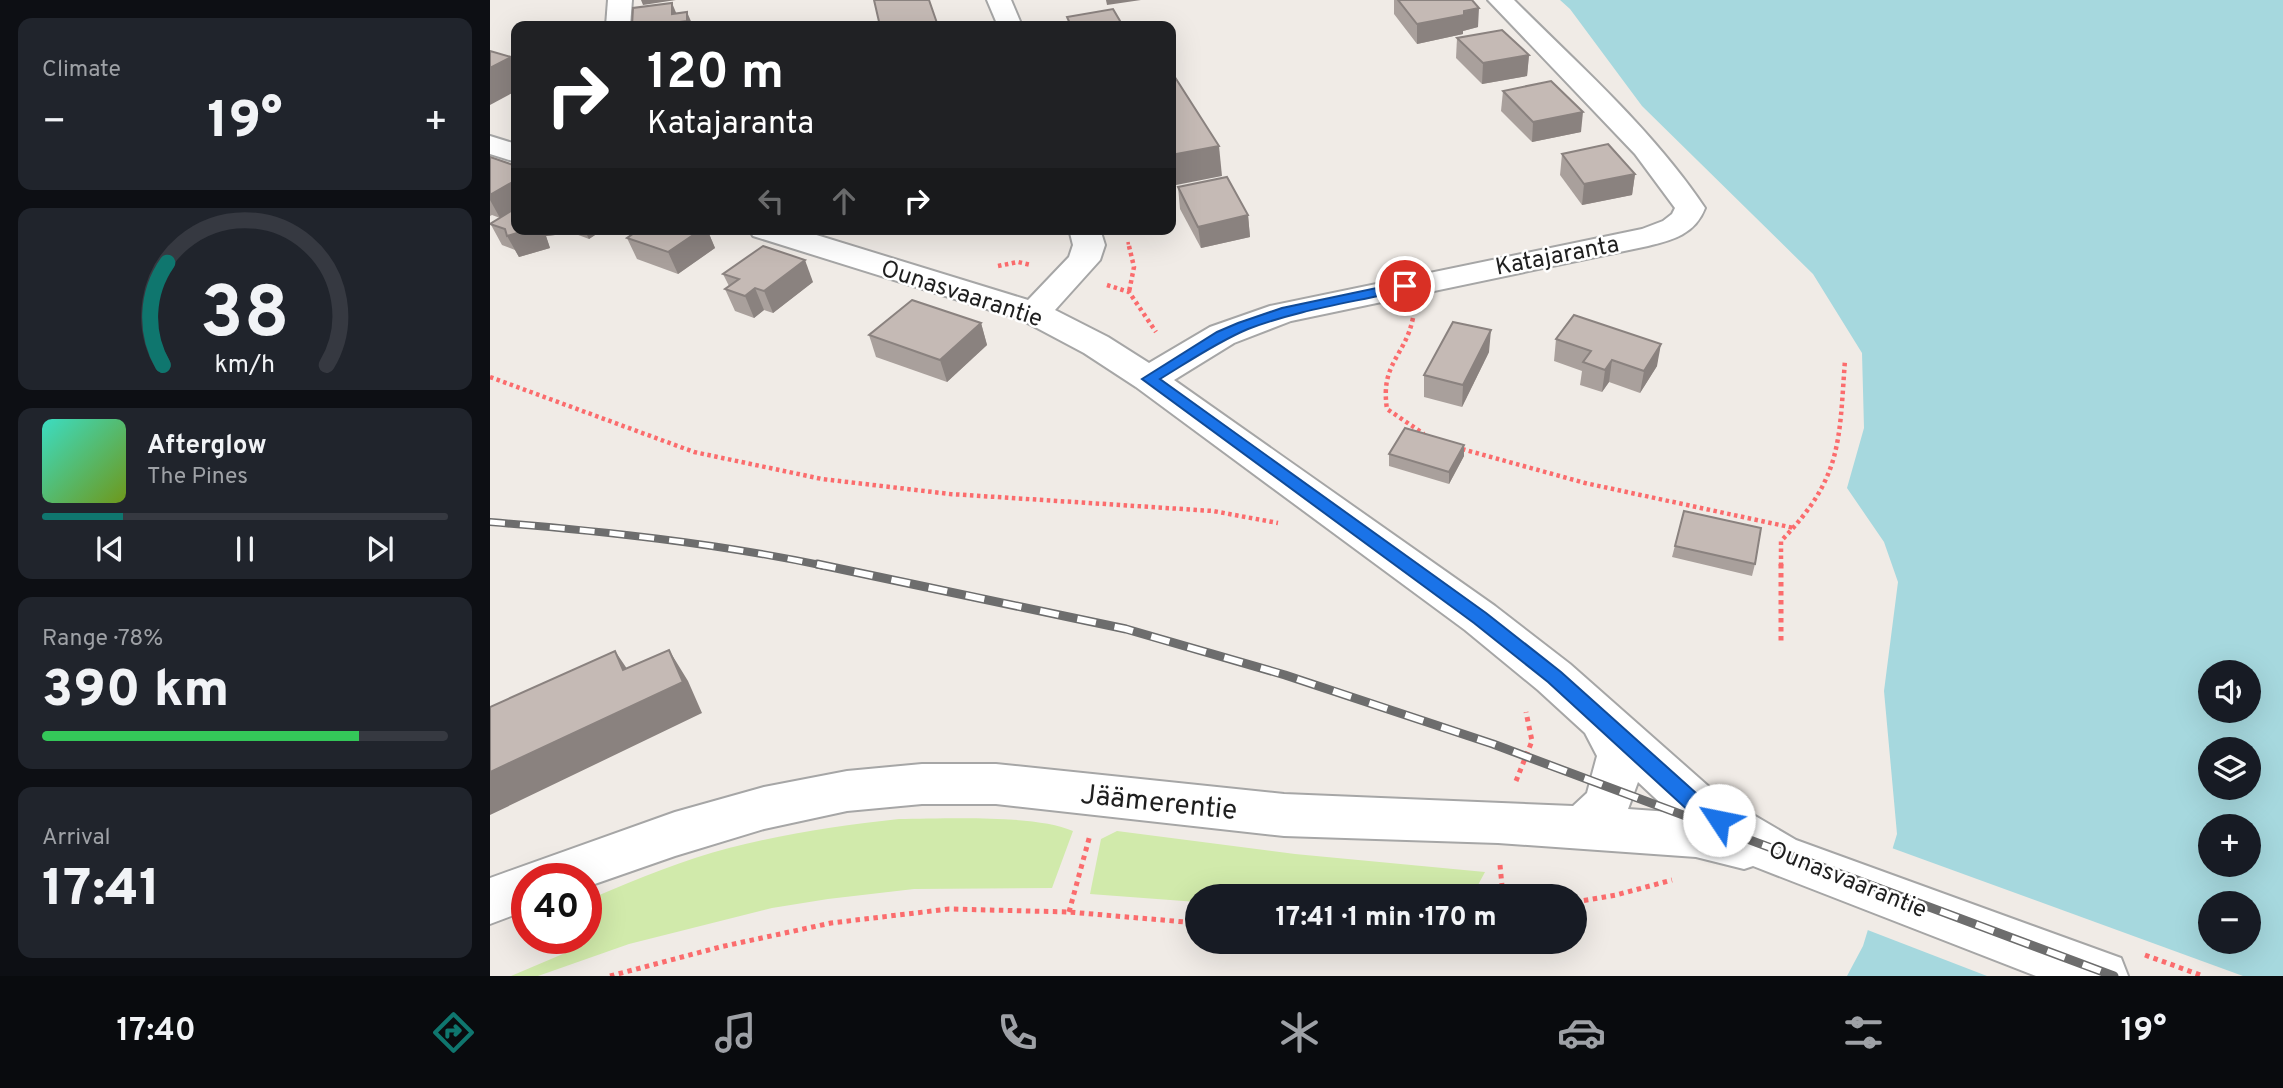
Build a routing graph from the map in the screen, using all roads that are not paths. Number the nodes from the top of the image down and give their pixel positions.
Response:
1 (620, 0) edge
2 (999, 0) edge
3 (1500, 0) edge
4 (618, 21) edge
5 (1008, 21) edge
6 (490, 145) edge
7 (511, 151) edge
8 (783, 235) edge
9 (1086, 235) edge
10 (1034, 313) junction
11 (1149, 379) junction
12 (1601, 720) junction
13 (1580, 829) junction
14 (1780, 856) junction
15 (593, 863) edge
16 (511, 893) edge
17 (490, 901) edge
18 (2102, 976) edge

1 - 4 street
2 - 5 street
3 - 11 street, Katajaranta
6 - 7 street
8 - 10 street, Ounasvaarantie
9 - 10 street
10 - 11 street, Ounasvaarantie
11 - 12 street, Ounasvaarantie
12 - 13 street
12 - 14 street, Ounasvaarantie
13 - 14 street, Jäämerentie
13 - 15 street, Jäämerentie
14 - 18 street, Ounasvaarantie
16 - 17 street

